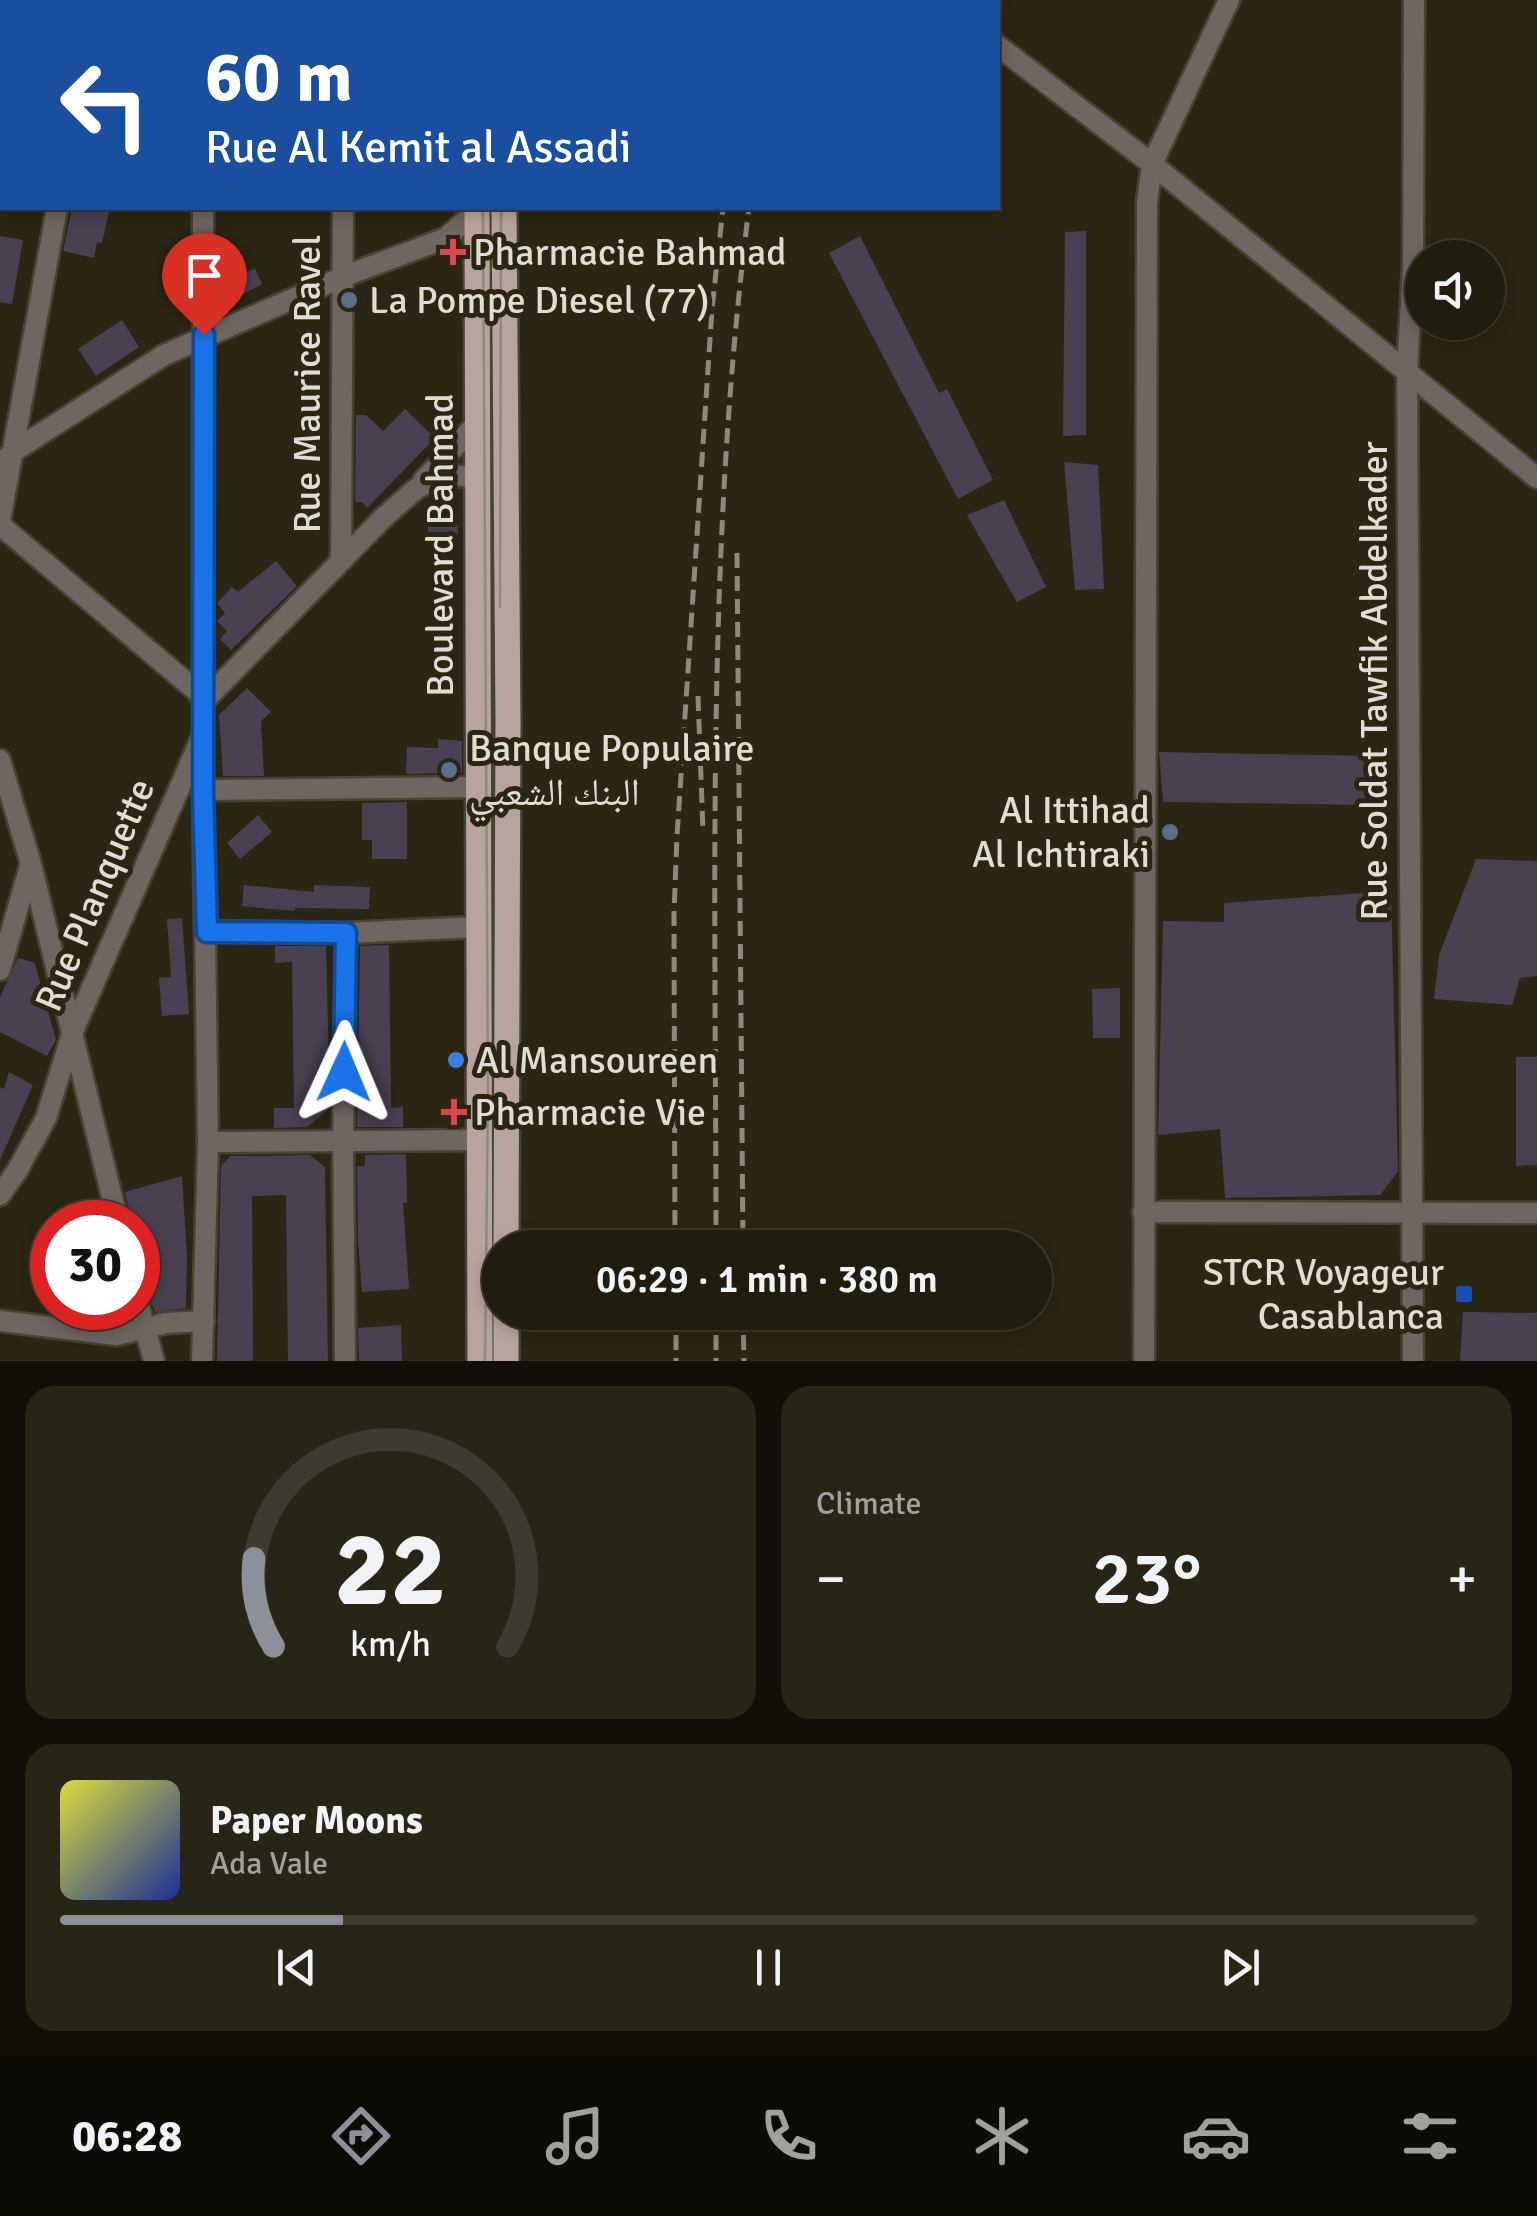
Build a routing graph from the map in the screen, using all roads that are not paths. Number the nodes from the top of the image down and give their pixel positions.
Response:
1 (1229, 0) edge
2 (1414, 0) edge
3 (1000, 48) edge
4 (1152, 164) junction
5 (57, 210) edge
6 (203, 210) edge
7 (343, 210) edge
8 (476, 210) edge
9 (477, 210) edge
10 (504, 210) edge
11 (446, 238) junction
12 (478, 246) junction
13 (345, 276) junction
14 (204, 335) junction
15 (1406, 373) junction
16 (476, 424) junction
17 (7, 458) edge
18 (476, 478) junction
19 (1537, 478) edge
20 (416, 489) junction
21 (0, 523) edge
22 (341, 560) junction
23 (206, 699) junction
24 (205, 730) junction
25 (0, 760) edge
26 (479, 787) junction
27 (203, 790) junction
28 (0, 838) edge
29 (23, 839) junction
30 (31, 864) junction
31 (476, 927) junction
32 (207, 932) junction
33 (346, 933) junction
34 (0, 970) edge
35 (73, 1031) junction
36 (477, 1140) junction
37 (343, 1141) junction
38 (208, 1142) junction
39 (0, 1195) edge
40 (113, 1200) edge
41 (1143, 1212) junction
42 (1537, 1213) edge
43 (1413, 1214) junction
44 (506, 1230) edge
45 (204, 1320) junction
46 (0, 1321) edge
47 (160, 1324) edge
48 (30, 1325) edge
49 (75, 1330) edge
50 (136, 1330) edge
51 (145, 1330) edge
52 (506, 1330) edge
53 (154, 1361) edge
54 (202, 1361) edge
55 (345, 1361) edge
56 (480, 1361) edge
57 (506, 1361) edge
58 (1144, 1361) edge
59 (1414, 1361) edge

1 - 4 street
2 - 15 street, Rue Soldat Tawfik Abdelkader
3 - 4 street
4 - 15 street
4 - 41 street
5 - 17 street
6 - 14 street
7 - 13 street, Rue Maurice Ravel
8 - 11 street
9 - 12 main road, Boulevard Bahmad
10 - 44 main road, Boulevard Bahmad
11 - 12 street
11 - 13 street
12 - 16 main road, Boulevard Bahmad
13 - 14 street
13 - 22 street, Rue Maurice Ravel
14 - 17 street
14 - 23 street
15 - 19 street
15 - 43 street, Rue Soldat Tawfik Abdelkader
16 - 18 main road, Boulevard Bahmad
16 - 20 street
17 - 21 street
18 - 20 street
18 - 26 main road, Boulevard Bahmad
20 - 22 street
21 - 23 street
22 - 23 street
23 - 24 street
24 - 27 street
24 - 35 street, Rue Planquette
25 - 29 street
26 - 27 street
26 - 31 main road, Boulevard Bahmad
27 - 32 street
28 - 29 street
29 - 30 street
30 - 34 street
30 - 35 street
31 - 33 street
31 - 36 main road, Boulevard Bahmad
32 - 33 street
32 - 38 street
33 - 37 street
35 - 39 street, Rue Planquette
35 - 40 street
36 - 37 street
36 - 56 main road, Boulevard Bahmad
37 - 38 street
37 - 55 street
38 - 45 street
41 - 43 street
41 - 58 street
42 - 43 street
43 - 59 street, Rue Soldat Tawfik Abdelkader
45 - 47 street
45 - 54 street
46 - 48 street
49 - 50 street
51 - 53 street
52 - 57 main road

